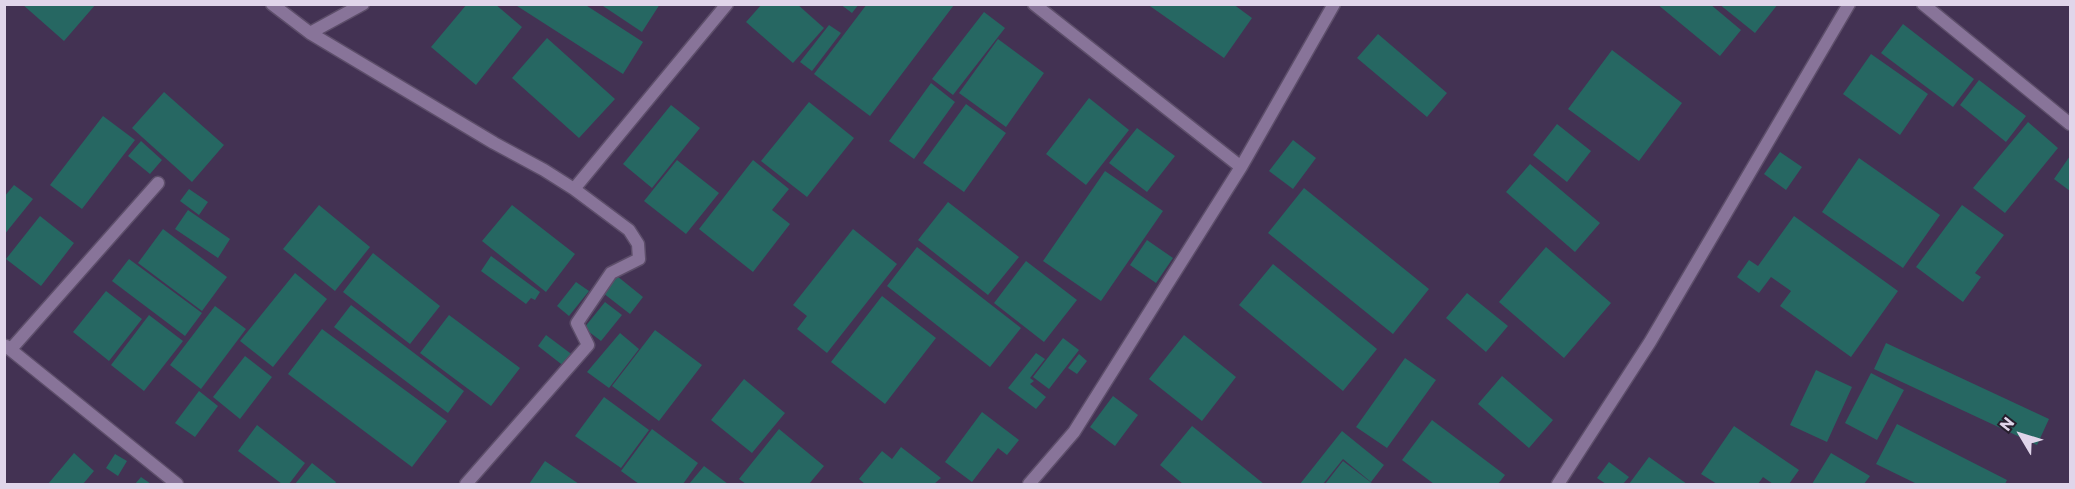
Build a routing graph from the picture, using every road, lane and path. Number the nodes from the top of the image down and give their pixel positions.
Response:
1 (272, 4) edge
2 (363, 4) edge
3 (727, 4) edge
4 (1034, 4) edge
5 (1334, 4) edge
6 (1849, 4) edge
7 (1923, 4) edge
8 (310, 33) junction
9 (2070, 124) edge
10 (1241, 167) junction
11 (158, 183) dead end
12 (574, 189) junction
13 (8, 347) edge
14 (177, 484) edge
15 (466, 484) edge
16 (1029, 484) edge
17 (1558, 484) edge

1 - 8 street
2 - 8 street
3 - 12 street
4 - 10 street
5 - 10 street
6 - 17 street
7 - 9 street
8 - 12 street
10 - 16 street
11 - 13 street
12 - 15 street
13 - 14 street

